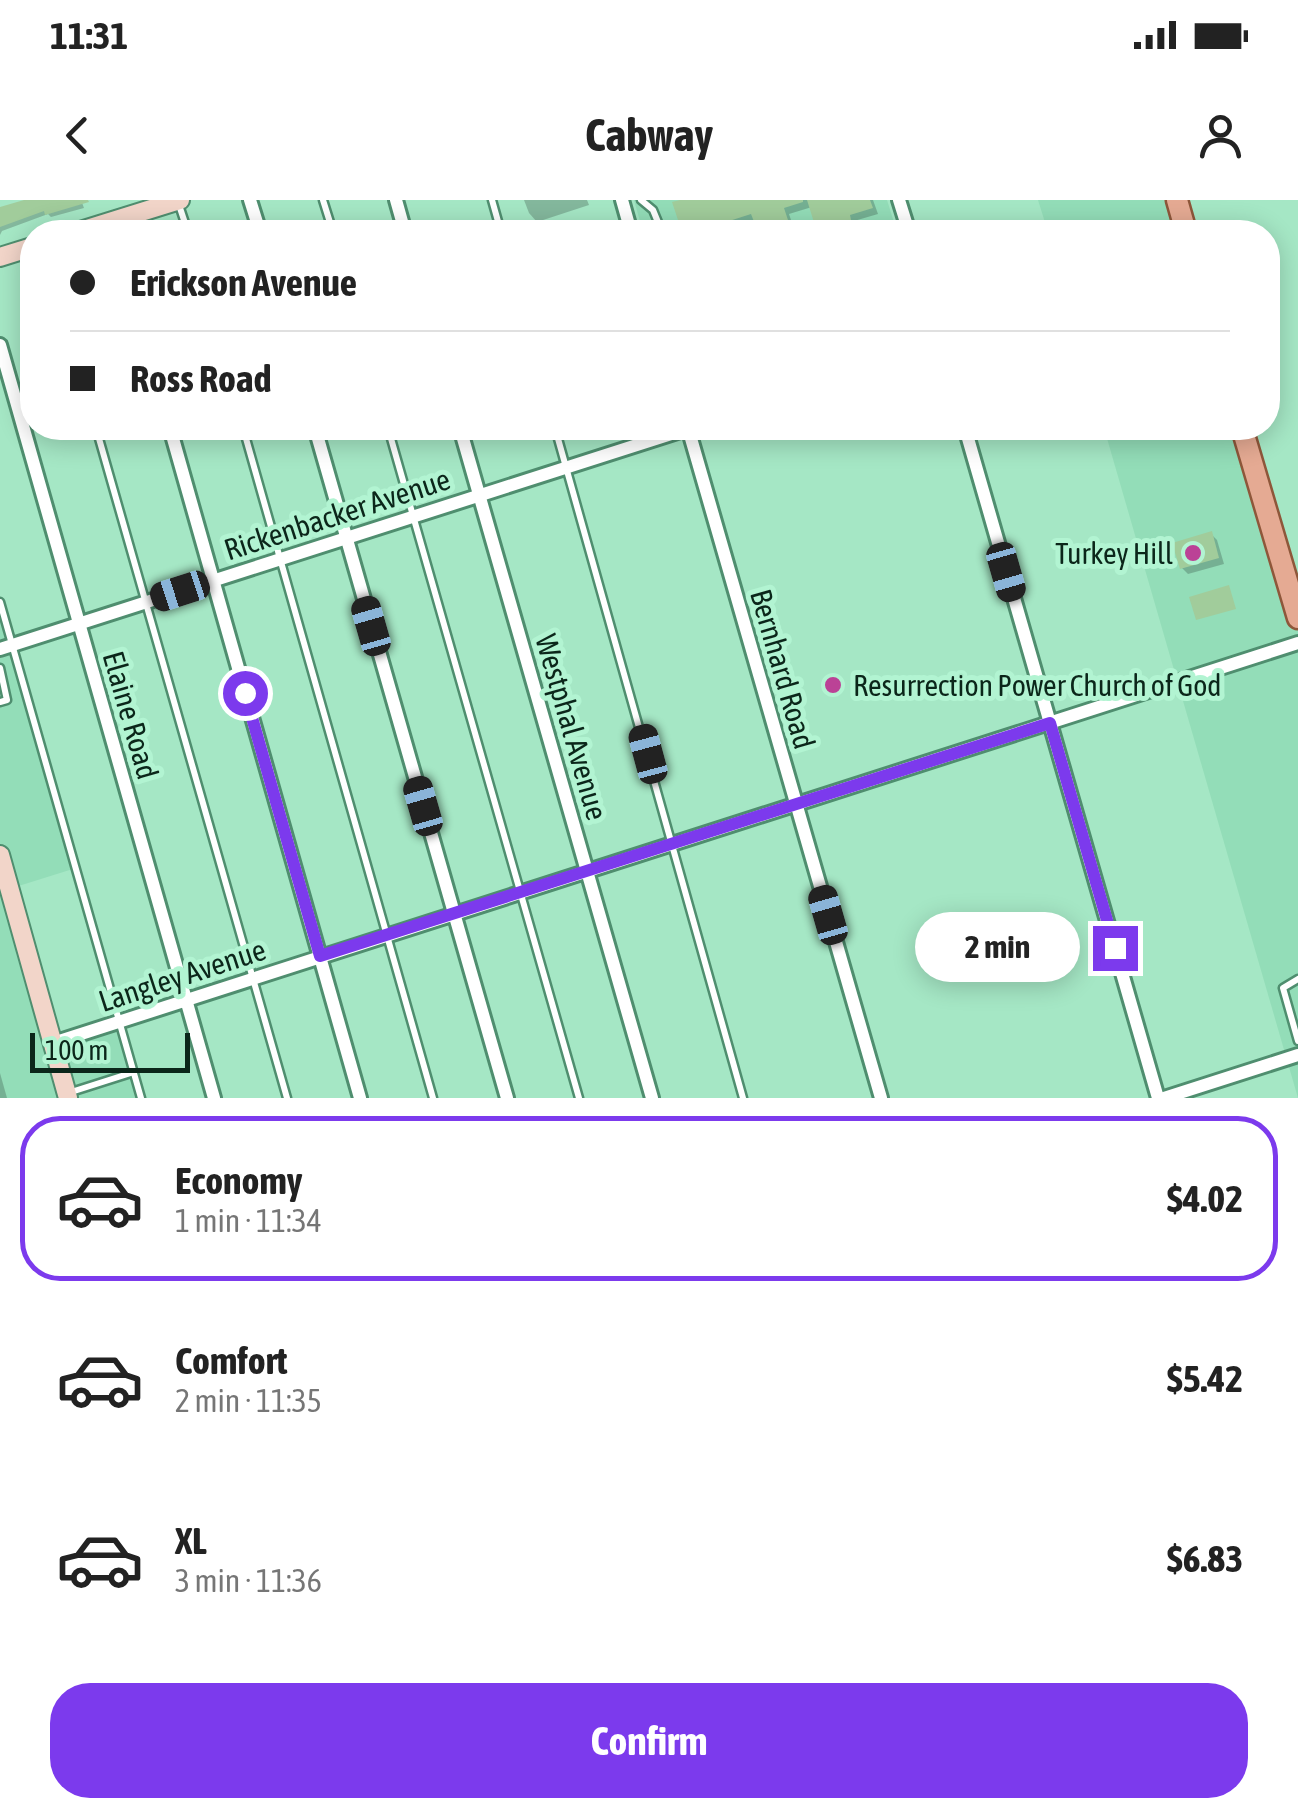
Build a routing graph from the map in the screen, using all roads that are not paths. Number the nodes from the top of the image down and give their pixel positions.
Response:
1 (179, 200) edge
2 (630, 201) edge
3 (129, 220) edge
4 (657, 220) edge
5 (0, 345) edge
6 (20, 414) edge
7 (27, 440) edge
8 (99, 440) edge
9 (173, 440) edge
10 (246, 440) edge
11 (318, 440) edge
12 (391, 440) edge
13 (464, 440) edge
14 (559, 440) edge
15 (652, 440) edge
16 (692, 440) edge
17 (968, 440) edge
18 (1246, 440) edge
19 (567, 468) junction
20 (480, 494) junction
21 (413, 516) junction
22 (346, 538) junction
23 (281, 559) junction
24 (213, 580) junction
25 (0, 602) edge
26 (146, 602) junction
27 (1298, 618) edge
28 (80, 623) junction
29 (1298, 644) edge
30 (6, 647) edge
31 (0, 668) edge
32 (0, 702) edge
33 (1050, 723) junction
34 (796, 805) junction
35 (673, 844) junction
36 (0, 855) edge
37 (588, 872) junction
38 (521, 892) junction
39 (454, 914) junction
40 (387, 936) junction
41 (320, 956) junction
42 (254, 978) junction
43 (1298, 980) edge
44 (186, 1000) junction
45 (1294, 1012) edge
46 (119, 1021) junction
47 (1296, 1028) edge
48 (1298, 1041) edge
49 (53, 1043) junction
50 (1298, 1055) edge
51 (134, 1072) junction
52 (68, 1096) edge
53 (141, 1098) edge
54 (214, 1098) edge
55 (287, 1098) edge
56 (360, 1098) edge
57 (433, 1098) edge
58 (507, 1098) edge
59 (579, 1098) edge
60 (652, 1098) edge
61 (743, 1098) edge
62 (880, 1098) edge
63 (1161, 1098) edge

1 - 3 street
2 - 4 lane
5 - 6 street, Elaine Road
7 - 28 street, Elaine Road
8 - 26 lane
9 - 24 street
10 - 23 lane
11 - 22 street
12 - 21 lane
13 - 20 street, Westphal Avenue
14 - 19 lane
15 - 19 street, Rickenbacker Avenue
16 - 34 street, Bernhard Road
17 - 33 street
18 - 27 main road
19 - 20 street, Rickenbacker Avenue
19 - 35 lane
20 - 21 street, Rickenbacker Avenue
20 - 37 street, Westphal Avenue
21 - 22 street, Rickenbacker Avenue
21 - 38 lane
22 - 23 street, Rickenbacker Avenue
22 - 39 street
23 - 24 street, Rickenbacker Avenue
23 - 40 lane
24 - 26 street, Rickenbacker Avenue
24 - 41 street
25 - 30 lane
26 - 28 street, Rickenbacker Avenue
26 - 42 lane
28 - 30 street, Rickenbacker Avenue
28 - 44 street, Elaine Road
29 - 33 street, Langley Avenue
30 - 46 lane
31 - 32 lane
33 - 34 street, Langley Avenue
33 - 63 street
34 - 35 street, Langley Avenue
34 - 62 street, Bernhard Road
35 - 37 street, Langley Avenue
35 - 61 lane
36 - 49 street
37 - 38 street, Langley Avenue
37 - 60 street, Westphal Avenue
38 - 39 street, Langley Avenue
38 - 59 lane
39 - 40 street, Langley Avenue
39 - 58 street
40 - 41 street, Langley Avenue
40 - 57 lane
41 - 42 street, Langley Avenue
41 - 56 street
42 - 44 street, Langley Avenue
42 - 55 lane
43 - 45 lane
44 - 46 street, Langley Avenue
44 - 54 street, Elaine Road
45 - 47 lane
46 - 49 street, Langley Avenue
46 - 51 lane
47 - 48 lane
49 - 52 street
50 - 63 street
51 - 52 lane
51 - 53 lane

